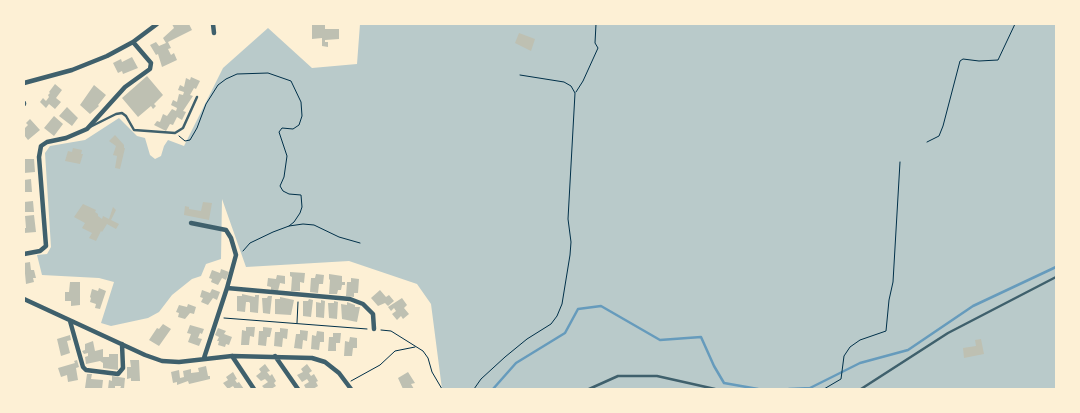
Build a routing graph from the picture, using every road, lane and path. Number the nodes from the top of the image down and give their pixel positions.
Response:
1 (157, 24) edge
2 (213, 24) edge
3 (596, 24) edge
4 (1015, 24) edge
5 (214, 33) dead end
6 (133, 42) junction
7 (520, 75) dead end
8 (24, 83) edge
9 (575, 93) junction
10 (197, 97) dead end
11 (87, 129) junction
12 (175, 133) junction
13 (927, 142) dead end
14 (900, 162) dead end
15 (192, 223) dead end
16 (289, 226) junction
17 (360, 243) dead end
18 (24, 254) edge
19 (236, 259) junction
20 (1056, 277) edge
21 (227, 288) junction
22 (298, 296) junction
23 (24, 299) edge
24 (219, 317) junction
25 (70, 321) junction
26 (297, 323) junction
27 (374, 329) junction
28 (122, 344) junction
29 (415, 347) junction
30 (232, 356) junction
31 (275, 356) junction
32 (204, 358) junction
33 (347, 383) junction
34 (254, 389) edge
35 (298, 389) edge
36 (351, 389) edge
37 (442, 389) edge
38 (474, 389) edge
39 (588, 389) edge
40 (715, 389) edge
41 (824, 389) edge
42 (861, 389) edge

1 - 6 street
2 - 5 street
3 - 9 path
4 - 13 path
6 - 8 street
6 - 11 street
7 - 9 path
9 - 38 path
10 - 12 lane
11 - 12 lane
11 - 18 street
12 - 16 path
14 - 41 path
15 - 19 street
16 - 17 path
16 - 19 path
19 - 21 street
20 - 42 lane
21 - 22 street
21 - 24 street
22 - 26 path
22 - 27 street
23 - 25 street
24 - 26 path
24 - 32 street
25 - 28 street
25 - 28 street
26 - 27 path
27 - 29 path
28 - 32 street
29 - 33 path
29 - 37 path
30 - 31 street
30 - 32 street
30 - 34 street
31 - 33 street
31 - 35 street
33 - 36 street
39 - 40 lane

